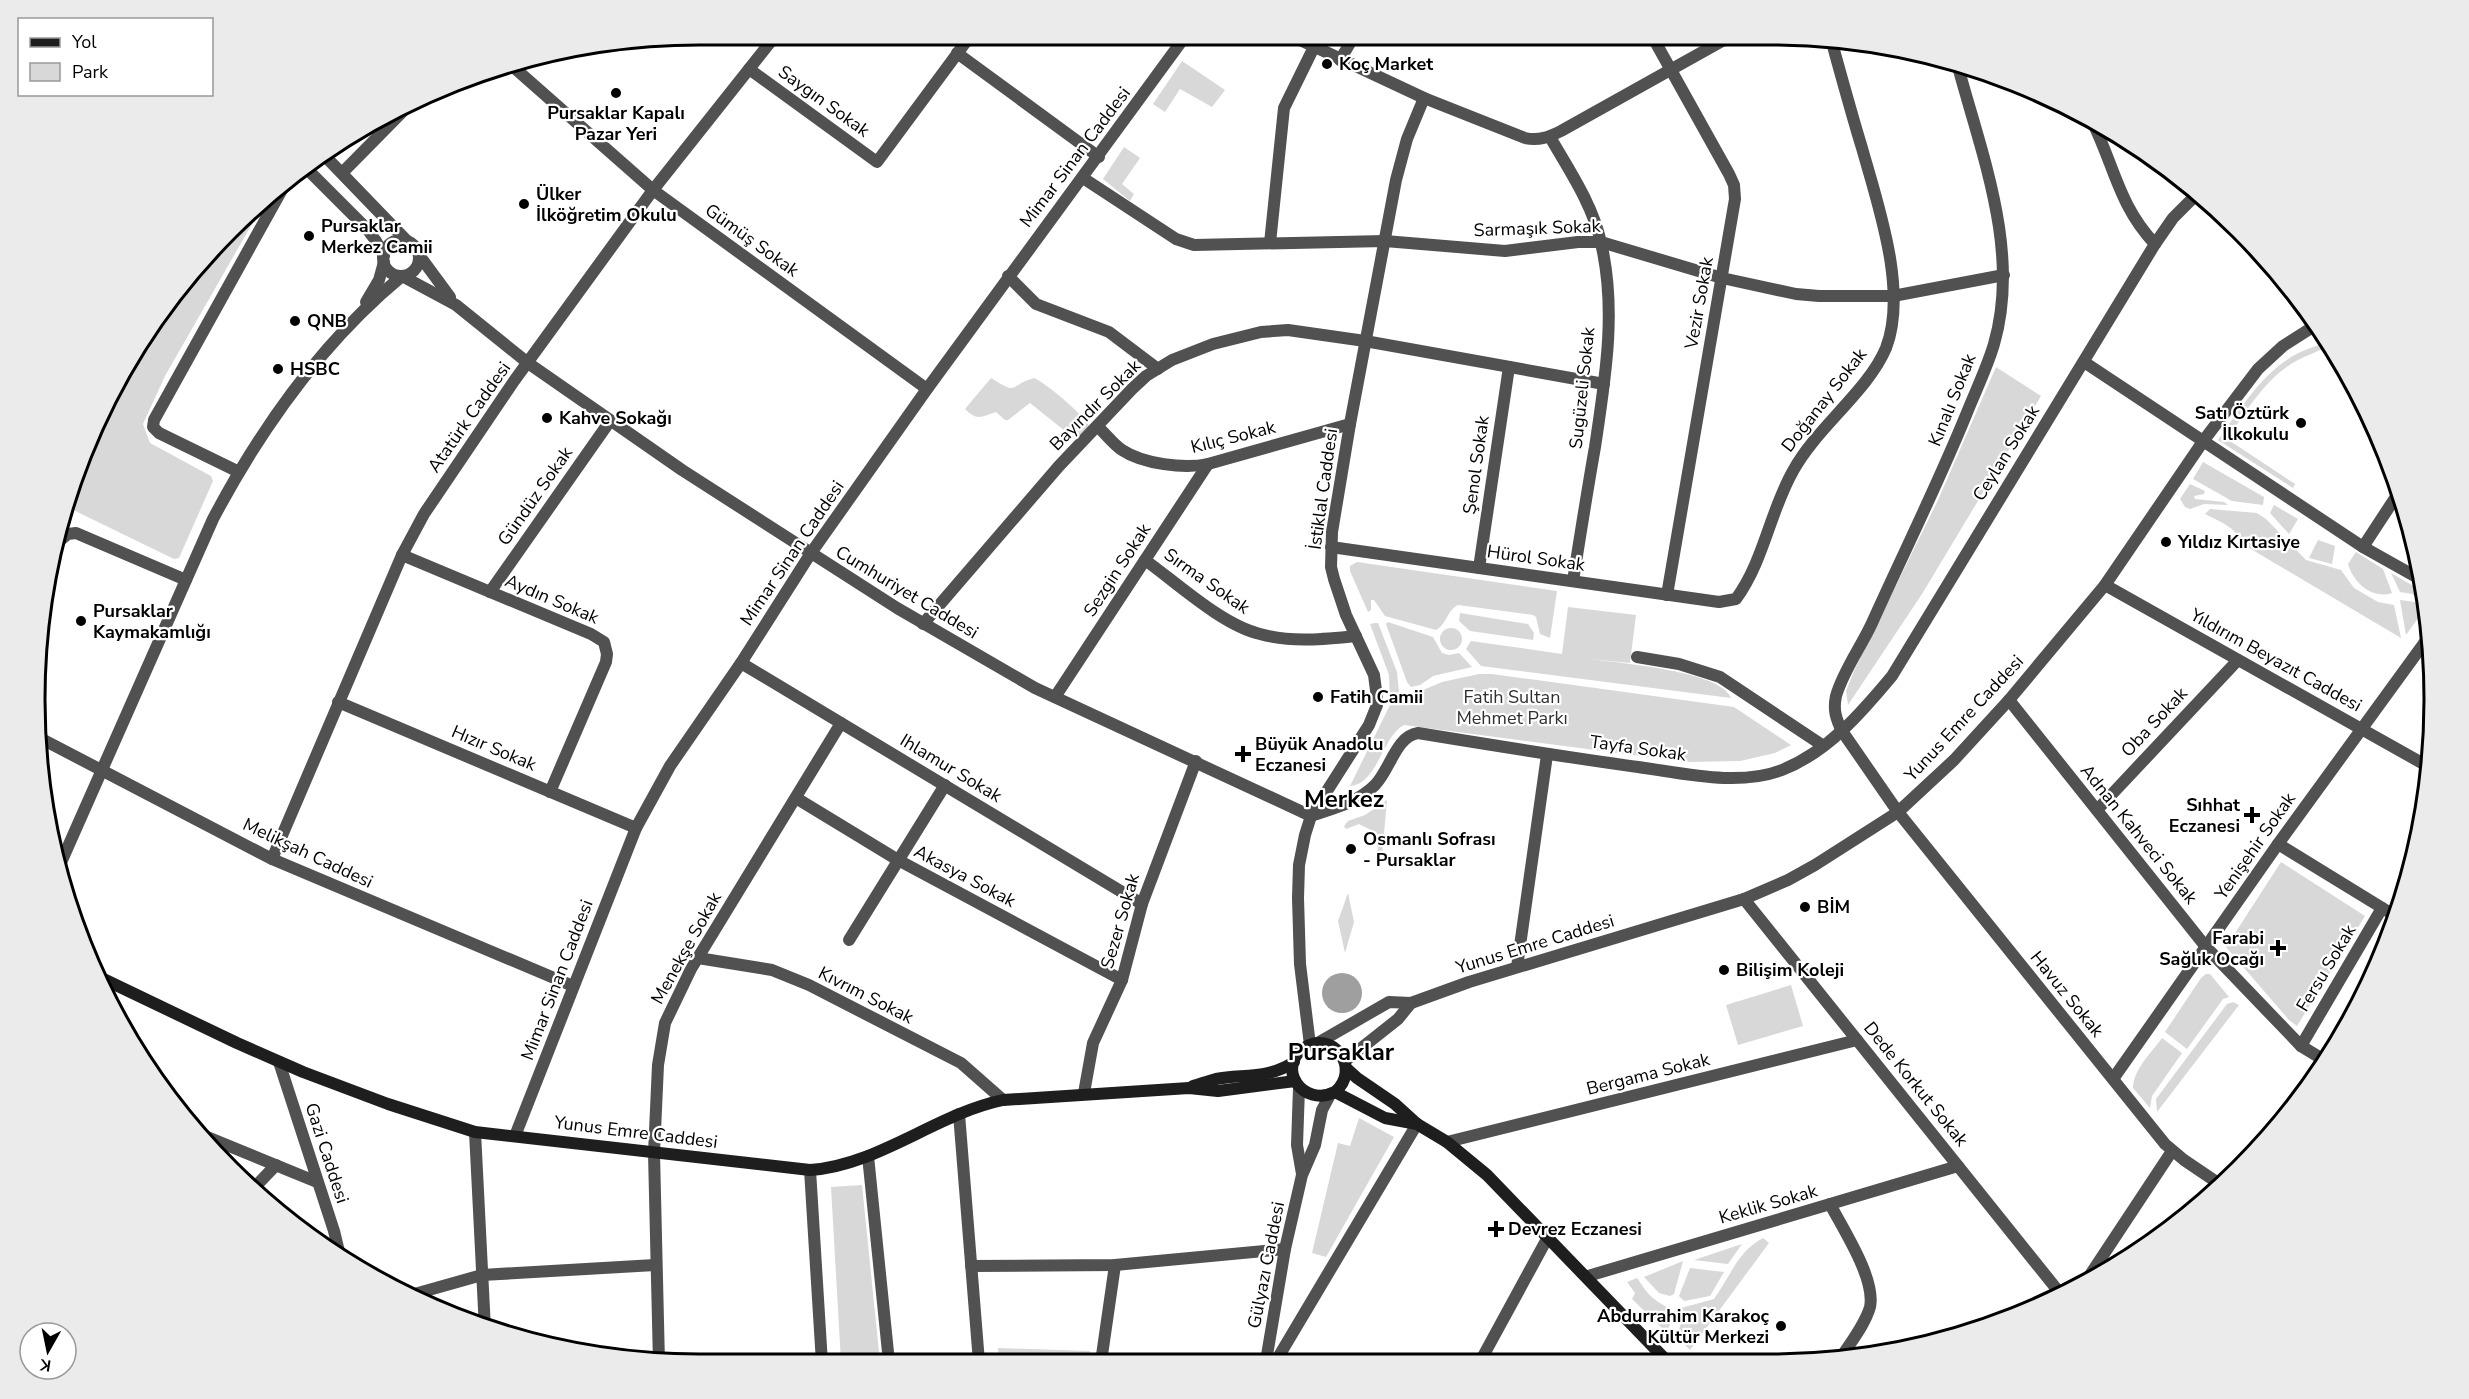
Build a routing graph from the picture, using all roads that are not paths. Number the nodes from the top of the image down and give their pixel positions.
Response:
1 (768, 45) edge
2 (963, 45) edge
3 (1179, 45) edge
4 (1310, 45) edge
5 (1349, 45) edge
6 (1657, 45) edge
7 (1716, 45) edge
8 (1314, 47) junction
9 (1834, 49) edge
10 (957, 52) junction
11 (1340, 60) junction
12 (749, 69) junction
13 (518, 71) edge
14 (1671, 71) junction
15 (1960, 74) edge
16 (1424, 98) junction
17 (393, 122) edge
18 (2097, 133) edge
19 (1550, 137) junction
20 (1099, 157) junction
21 (329, 160) edge
22 (311, 173) edge
23 (342, 173) junction
24 (1083, 178) junction
25 (653, 190) junction
26 (2192, 199) edge
27 (276, 200) edge
28 (407, 241) junction
29 (1385, 241) junction
30 (1601, 242) junction
31 (1270, 243) junction
32 (2155, 244) junction
33 (419, 255) junction
34 (384, 259) junction
35 (2004, 275) junction
36 (402, 276) junction
37 (1008, 276) junction
38 (1722, 278) junction
39 (1893, 296) junction
40 (456, 305) junction
41 (359, 313) junction
42 (2309, 329) edge
43 (1365, 341) junction
44 (2084, 362) junction
45 (528, 363) junction
46 (1509, 368) junction
47 (1158, 369) junction
48 (1604, 384) junction
49 (927, 389) junction
50 (610, 421) junction
51 (1350, 424) junction
52 (1098, 427) junction
53 (2204, 440) junction
54 (1208, 464) junction
55 (239, 472) junction
56 (2393, 501) edge
57 (66, 536) edge
58 (1331, 547) junction
59 (2363, 547) junction
60 (812, 553) junction
61 (402, 555) junction
62 (1145, 560) junction
63 (1479, 568) junction
64 (2411, 574) edge
65 (186, 580) junction
66 (1573, 581) junction
67 (2104, 585) junction
68 (490, 592) junction
69 (1668, 595) junction
70 (1736, 599) joint
71 (923, 624) junction
72 (1356, 636) junction
73 (2422, 646) edge
74 (1637, 657) dead end
75 (2238, 660) junction
76 (741, 663) junction
77 (1055, 696) junction
78 (2009, 700) junction
79 (338, 702) junction
80 (841, 723) junction
81 (2362, 729) junction
82 (1842, 731) junction
83 (46, 741) edge
84 (1822, 746) junction
85 (1547, 754) junction
86 (1196, 761) junction
87 (2421, 762) edge
88 (103, 770) junction
89 (945, 785) junction
90 (550, 792) junction
91 (796, 798) junction
92 (2097, 810) junction
93 (1898, 812) junction
94 (1311, 816) junction
95 (636, 828) junction
96 (2278, 844) junction
97 (64, 856) edge
98 (272, 859) junction
99 (898, 860) junction
100 (1744, 899) junction
101 (1142, 904) junction
102 (2382, 908) junction
103 (2388, 912) edge
104 (849, 940) dead end
105 (2206, 947) junction
106 (698, 958) junction
107 (1517, 967) junction
108 (1122, 980) junction
109 (109, 981) edge
110 (573, 986) junction
111 (1411, 1003) junction
112 (1857, 1040) junction
113 (1313, 1044) junction
114 (2301, 1046) junction
115 (2318, 1056) edge
116 (279, 1062) junction
117 (1294, 1062) junction
118 (1345, 1064) junction
119 (2113, 1079) junction
120 (1297, 1084) junction
121 (1189, 1088) junction
122 (1084, 1093) junction
123 (1332, 1093) junction
124 (1003, 1100) junction
125 (959, 1114) junction
126 (1417, 1124) junction
127 (475, 1132) junction
128 (515, 1136) junction
129 (216, 1141) edge
130 (1447, 1142) junction
131 (2172, 1151) junction
132 (654, 1153) junction
133 (867, 1156) junction
134 (276, 1165) junction
135 (1958, 1166) junction
136 (810, 1170) junction
137 (1302, 1175) junction
138 (2214, 1180) edge
139 (317, 1182) junction
140 (259, 1183) edge
141 (1830, 1204) junction
142 (1548, 1237) junction
143 (336, 1244) edge
144 (1285, 1248) junction
145 (655, 1265) junction
146 (1114, 1265) junction
147 (971, 1266) junction
148 (2095, 1267) edge
149 (482, 1275) junction
150 (1588, 1276) junction
151 (2056, 1288) edge
152 (422, 1292) edge
153 (484, 1317) edge
154 (1846, 1349) edge
155 (659, 1353) edge
156 (822, 1354) edge
157 (889, 1354) edge
158 (978, 1354) edge
159 (1102, 1354) edge
160 (1267, 1354) edge
161 (1280, 1354) edge
162 (1484, 1354) edge
163 (1661, 1354) edge

1 - 12 street, Atatürk Caddesi
2 - 10 street
3 - 20 street, Mimar Sinan Caddesi
4 - 8 street
5 - 11 street
6 - 14 street, Vezir Sokak
7 - 14 street
8 - 11 street
8 - 31 street
9 - 39 street, Doğanay Sokak
10 - 12 street, Saygın Sokak
10 - 20 street
11 - 16 street
12 - 25 street, Atatürk Caddesi
13 - 25 street, Gümüş Sokak
14 - 19 street
14 - 38 street, Vezir Sokak
15 - 35 street, Kınalı Sokak
16 - 19 street
16 - 29 street, İstiklal Caddesi
17 - 23 street
18 - 32 street
19 - 30 street, Sugüzeli Sokak
20 - 24 street, Mimar Sinan Caddesi
21 - 23 street
22 - 34 street
23 - 28 street
24 - 31 street, Sarmaşık Sokak
24 - 37 street, Mimar Sinan Caddesi
25 - 45 street, Atatürk Caddesi
25 - 49 street, Gümüş Sokak
26 - 32 street, Ceylan Sokak
27 - 55 street
28 - 33 street
28 - 34 street
29 - 30 street, Sarmaşık Sokak
29 - 31 street, Sarmaşık Sokak
29 - 43 street, İstiklal Caddesi
30 - 38 street, Sarmaşık Sokak
30 - 48 street, Sugüzeli Sokak
32 - 44 street, Ceylan Sokak
33 - 36 street
33 - 40 street
34 - 36 street
34 - 41 street
35 - 39 street, Sarmaşık Sokak
35 - 82 street, Kınalı Sokak
36 - 40 street
36 - 41 street
37 - 47 street
37 - 49 street, Mimar Sinan Caddesi
38 - 39 street, Sarmaşık Sokak
38 - 69 street, Vezir Sokak
39 - 70 street, Doğanay Sokak
40 - 45 street, Cumhuriyet Caddesi
41 - 55 street
42 - 53 street, Yunus Emre Caddesi
43 - 46 street, Bayındır Sokak
43 - 47 street, Bayındır Sokak
43 - 51 street, İstiklal Caddesi
44 - 53 street
44 - 82 street, Ceylan Sokak
45 - 50 street, Cumhuriyet Caddesi
45 - 61 street, Atatürk Caddesi
46 - 48 street, Bayındır Sokak
46 - 63 street, Şenol Sokak
47 - 52 street, Bayındır Sokak
48 - 66 street, Sugüzeli Sokak
49 - 60 street, Mimar Sinan Caddesi
50 - 60 street, Cumhuriyet Caddesi
50 - 68 street, Gündüz Sokak
51 - 54 street, Kılıç Sokak
51 - 58 street, İstiklal Caddesi
52 - 54 street, Kılıç Sokak
52 - 71 street, Bayındır Sokak
53 - 59 street
53 - 67 street, Yunus Emre Caddesi
54 - 62 street, Sezgin Sokak
55 - 65 street
56 - 59 street
57 - 65 street
58 - 63 street, Hürol Sokak
58 - 72 street, İstiklal Caddesi
59 - 64 street
60 - 71 street, Cumhuriyet Caddesi
60 - 76 street, Mimar Sinan Caddesi
61 - 68 street, Aydın Sokak
61 - 79 street, Atatürk Caddesi
62 - 72 street, Sırma Sokak
62 - 77 street, Sezgin Sokak
63 - 66 street, Hürol Sokak
65 - 88 street
66 - 69 street, Hürol Sokak
67 - 75 street, Yıldırım Beyazıt Caddesi
67 - 78 street, Yunus Emre Caddesi
68 - 90 street, Aydın Sokak
69 - 70 street, Hürol Sokak
71 - 77 street, Cumhuriyet Caddesi
72 - 94 street, İstiklal Caddesi
73 - 81 street, Yenişehir Sokak
74 - 84 street
75 - 81 street, Yıldırım Beyazıt Caddesi
75 - 92 street, Oba Sokak
76 - 80 street, Ihlamur Sokak
76 - 95 street, Mimar Sinan Caddesi
77 - 86 street, Cumhuriyet Caddesi
78 - 92 street, Adnan Kahveci Sokak
78 - 93 street, Yunus Emre Caddesi
79 - 90 street, Hızır Sokak
79 - 98 street, Atatürk Caddesi
80 - 89 street, Ihlamur Sokak
80 - 91 street, Menekşe Sokak
81 - 87 street, Yıldırım Beyazıt Caddesi
81 - 96 street, Yenişehir Sokak
82 - 84 street, Tayfa Sokak
82 - 93 street, Havuz Sokak
83 - 88 street, Melikşah Caddesi
84 - 85 street, Tayfa Sokak
85 - 94 street, Tayfa Sokak
85 - 107 street
86 - 94 street, Cumhuriyet Caddesi
86 - 101 street, Sezer Sokak
88 - 97 street
88 - 98 street, Melikşah Caddesi
89 - 99 street
89 - 101 street, Ihlamur Sokak
90 - 95 street, Hızır Sokak
91 - 99 street, Akasya Sokak
91 - 106 street, Menekşe Sokak
92 - 105 street, Adnan Kahveci Sokak
93 - 100 street, Yunus Emre Caddesi
93 - 119 street, Havuz Sokak
94 - 113 street, İstiklal Caddesi
95 - 110 street, Mimar Sinan Caddesi
96 - 102 street
96 - 105 street, Yenişehir Sokak
98 - 110 street, Melikşah Caddesi
99 - 104 street
99 - 108 street, Akasya Sokak
100 - 107 street, Yunus Emre Caddesi
100 - 112 street, Dede Korkut Sokak
101 - 108 street, Sezer Sokak
102 - 103 street
102 - 114 street, Fersu Sokak
105 - 114 street, Adnan Kahveci Sokak
105 - 119 street, Yenişehir Sokak
106 - 124 street, Kıvrım Sokak
106 - 132 street, Menekşe Sokak
107 - 111 street, Yunus Emre Caddesi
108 - 122 street, Sezer Sokak
109 - 116 main road, Yunus Emre Caddesi
110 - 128 street, Mimar Sinan Caddesi
111 - 113 street
111 - 118 street
112 - 130 street, Bergama Sokak
112 - 135 street, Dede Korkut Sokak
113 - 117 main road
113 - 118 main road
114 - 115 street, Adnan Kahveci Sokak
116 - 127 main road, Yunus Emre Caddesi
116 - 139 street, Gazi Caddesi
117 - 120 main road
117 - 121 main road
118 - 123 main road
118 - 126 main road
119 - 131 street, Havuz Sokak
120 - 121 main road
120 - 123 main road
120 - 137 street
121 - 122 main road, Yunus Emre Caddesi
122 - 124 main road, Yunus Emre Caddesi
123 - 126 main road
123 - 137 street
124 - 125 main road, Yunus Emre Caddesi
125 - 133 main road, Yunus Emre Caddesi
125 - 147 street
126 - 130 main road
126 - 161 street
127 - 128 main road, Yunus Emre Caddesi
127 - 149 street
128 - 132 main road, Yunus Emre Caddesi
129 - 134 street
130 - 142 main road
131 - 138 street, Havuz Sokak
131 - 148 street
132 - 136 main road, Yunus Emre Caddesi
132 - 145 street, Menekşe Sokak
133 - 136 main road, Yunus Emre Caddesi
133 - 157 street
134 - 139 street
134 - 140 street
135 - 141 street, Keklik Sokak
135 - 151 street, Dede Korkut Sokak
136 - 156 street
137 - 144 street, Gülyazı Caddesi
139 - 143 street, Gazi Caddesi
141 - 150 street, Keklik Sokak
141 - 154 street
142 - 150 main road
142 - 162 street
144 - 146 street
144 - 160 street, Gülyazı Caddesi
145 - 149 street
145 - 155 street, Menekşe Sokak
146 - 147 street
146 - 159 street
147 - 158 street
149 - 152 street
149 - 153 street
150 - 163 main road

